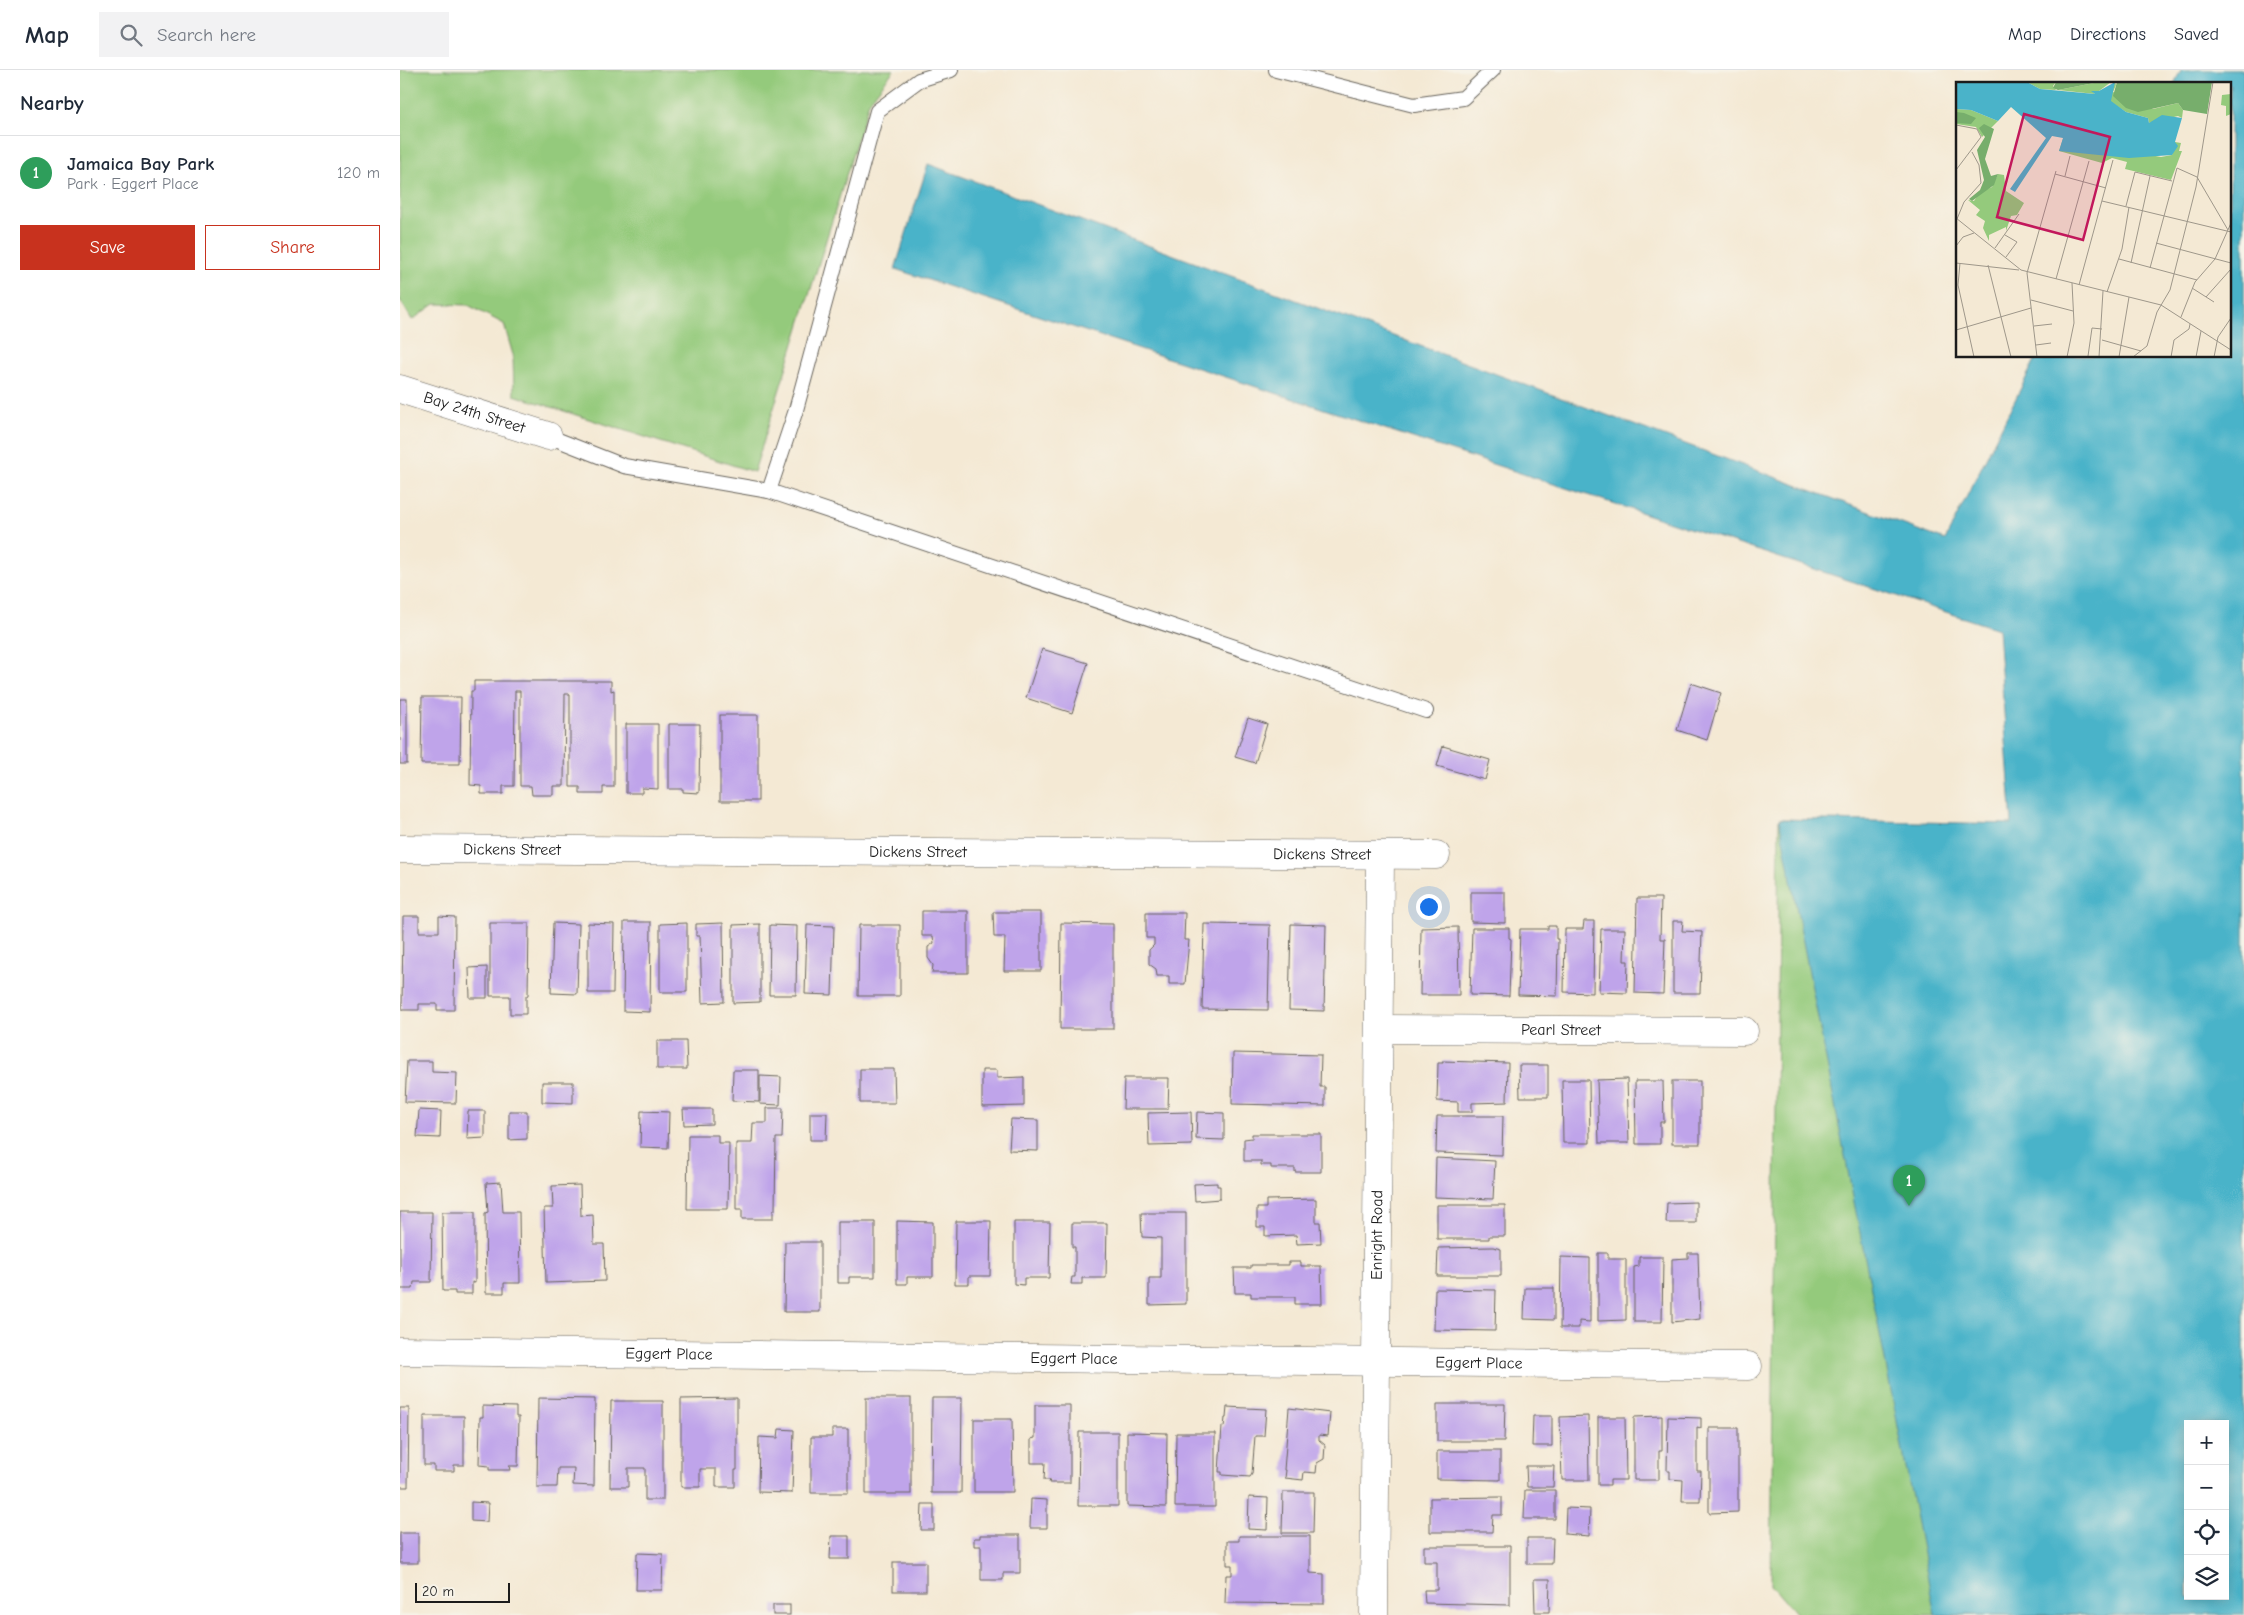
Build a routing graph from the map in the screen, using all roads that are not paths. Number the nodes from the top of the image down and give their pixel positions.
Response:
1 (951, 70) edge
2 (1276, 70) edge
3 (1494, 70) edge
4 (400, 389) edge
5 (548, 436) joint
6 (769, 491) junction
7 (1426, 711) dead end
8 (400, 849) edge
9 (1436, 855) dead end
10 (1380, 856) junction
11 (1380, 1029) junction
12 (1744, 1031) dead end
13 (400, 1351) edge
14 (1376, 1362) junction
15 (1748, 1366) dead end
16 (1374, 1615) edge

1 - 6 lane
2 - 3 lane
4 - 5 street, Bay 24th Street
5 - 6 lane
6 - 7 lane
8 - 10 street, Dickens Street
9 - 10 street, Dickens Street
10 - 11 street, Enright Road
11 - 12 street, Pearl Street
11 - 14 street, Enright Road
13 - 14 street, Eggert Place
14 - 15 street, Eggert Place
14 - 16 street, Enright Road

